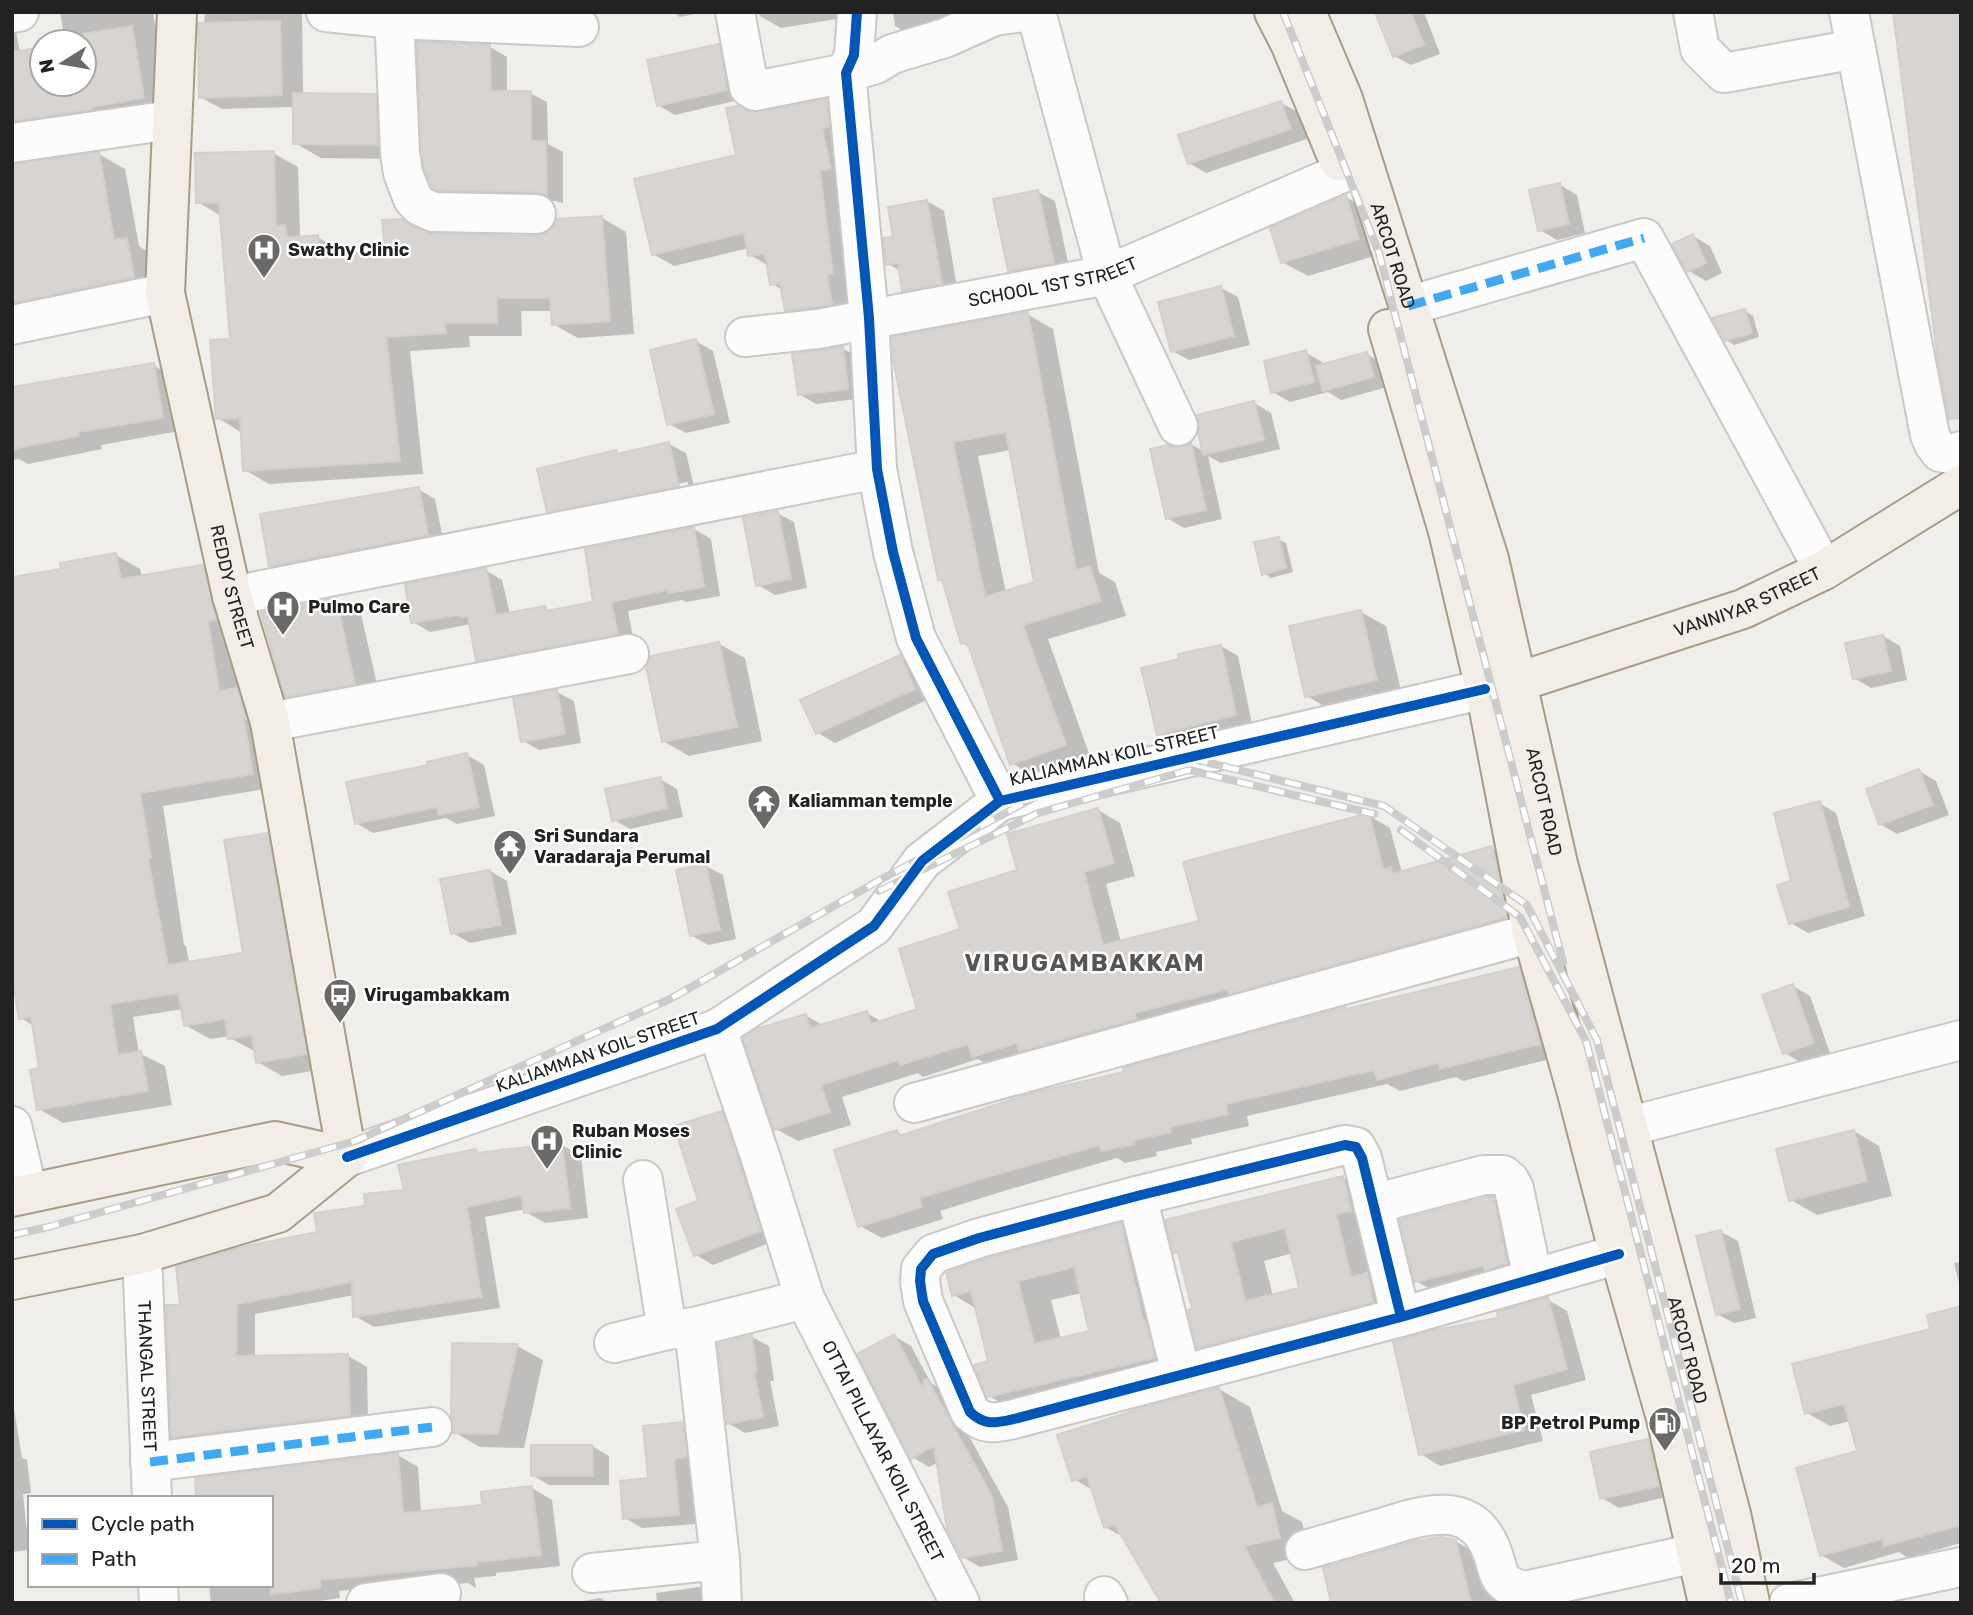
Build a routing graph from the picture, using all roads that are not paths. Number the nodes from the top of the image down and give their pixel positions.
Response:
1 (19, 12) edge
2 (177, 12) edge
3 (326, 12) edge
4 (735, 12) edge
5 (857, 12) edge
6 (1025, 12) edge
7 (1036, 12) edge
8 (1274, 12) edge
9 (1307, 12) edge
10 (1693, 12) edge
11 (1849, 12) edge
12 (12, 13) edge
13 (394, 15) edge
14 (579, 27) dead end
15 (1856, 49) junction
16 (846, 73) junction
17 (171, 120) junction
18 (12, 143) edge
19 (1344, 172) junction
20 (536, 214) dead end
21 (1107, 275) junction
22 (165, 293) junction
23 (1408, 306) junction
24 (869, 318) junction
25 (12, 325) edge
26 (745, 337) dead end
27 (1427, 412) junction
28 (1178, 426) dead end
29 (1961, 451) edge
30 (877, 468) junction
31 (1961, 485) edge
32 (1824, 570) junction
33 (232, 596) junction
34 (629, 654) dead end
35 (1501, 685) junction
36 (270, 722) junction
37 (1000, 801) junction
38 (1532, 933) junction
39 (717, 1029) junction
40 (1961, 1040) edge
41 (914, 1102) dead end
42 (12, 1126) edge
43 (1627, 1127) junction
44 (347, 1157) junction
45 (643, 1180) dead end
46 (20, 1195) edge
47 (1137, 1196) junction
48 (1373, 1204) junction
49 (142, 1254) junction
50 (1619, 1254) junction
51 (1534, 1279) junction
52 (12, 1280) edge
53 (805, 1299) junction
54 (1401, 1317) junction
55 (680, 1329) junction
56 (614, 1343) dead end
57 (1181, 1374) junction
58 (432, 1427) dead end
59 (151, 1480) edge
60 (1305, 1550) dead end
61 (720, 1560) junction
62 (1961, 1567) edge
63 (592, 1573) dead end
64 (1702, 1578) edge
65 (441, 1593) dead end
66 (366, 1603) edge
67 (722, 1603) edge
68 (960, 1603) edge
69 (1588, 1603) edge
70 (1750, 1603) edge
71 (1789, 1603) edge

1 - 12 street
2 - 17 main road, REDDY STREET
3 - 13 street
4 - 16 street
5 - 16 street
6 - 16 street
7 - 21 street
8 - 19 main road, ARCOT ROAD
9 - 23 main road, ARCOT ROAD
10 - 15 street
11 - 15 street
13 - 14 street
13 - 20 street
15 - 29 street
16 - 24 street
17 - 18 street
17 - 22 main road, REDDY STREET
19 - 21 street, SCHOOL 1ST STREET
19 - 27 main road, ARCOT ROAD
21 - 24 street, SCHOOL 1ST STREET
21 - 28 street
22 - 25 street
22 - 33 main road, REDDY STREET
23 - 27 main road, ARCOT ROAD
23 - 32 street
24 - 26 street, SCHOOL 1ST STREET
24 - 30 street
27 - 35 main road, ARCOT ROAD
30 - 33 street
30 - 37 street
31 - 32 main road, VANNIYAR STREET
32 - 35 main road, VANNIYAR STREET
33 - 36 main road, REDDY STREET
34 - 36 street
35 - 37 street, KALIAMMAN KOIL STREET
35 - 38 main road, ARCOT ROAD
35 - 43 main road, ARCOT ROAD
36 - 44 main road, REDDY STREET
37 - 39 street, KALIAMMAN KOIL STREET
38 - 41 street
38 - 50 main road, ARCOT ROAD
39 - 44 street, KALIAMMAN KOIL STREET
39 - 53 street, OTTAI PILLAYAR KOIL STREET
40 - 43 street
42 - 46 street
43 - 70 main road, ARCOT ROAD
44 - 46 main road
44 - 49 main road, KALIAMMAN KOIL STREET
45 - 55 street
47 - 48 street
47 - 57 street
47 - 57 street
48 - 51 street
48 - 54 street
49 - 52 main road, KALIAMMAN KOIL STREET
49 - 59 street, THANGAL STREET
50 - 51 street
50 - 64 main road, ARCOT ROAD
51 - 54 street
53 - 55 street
53 - 68 street, OTTAI PILLAYAR KOIL STREET
54 - 57 street
55 - 56 street
55 - 61 street
58 - 59 street
60 - 64 street
61 - 63 street
61 - 67 street
62 - 71 street
64 - 69 street
65 - 66 street

